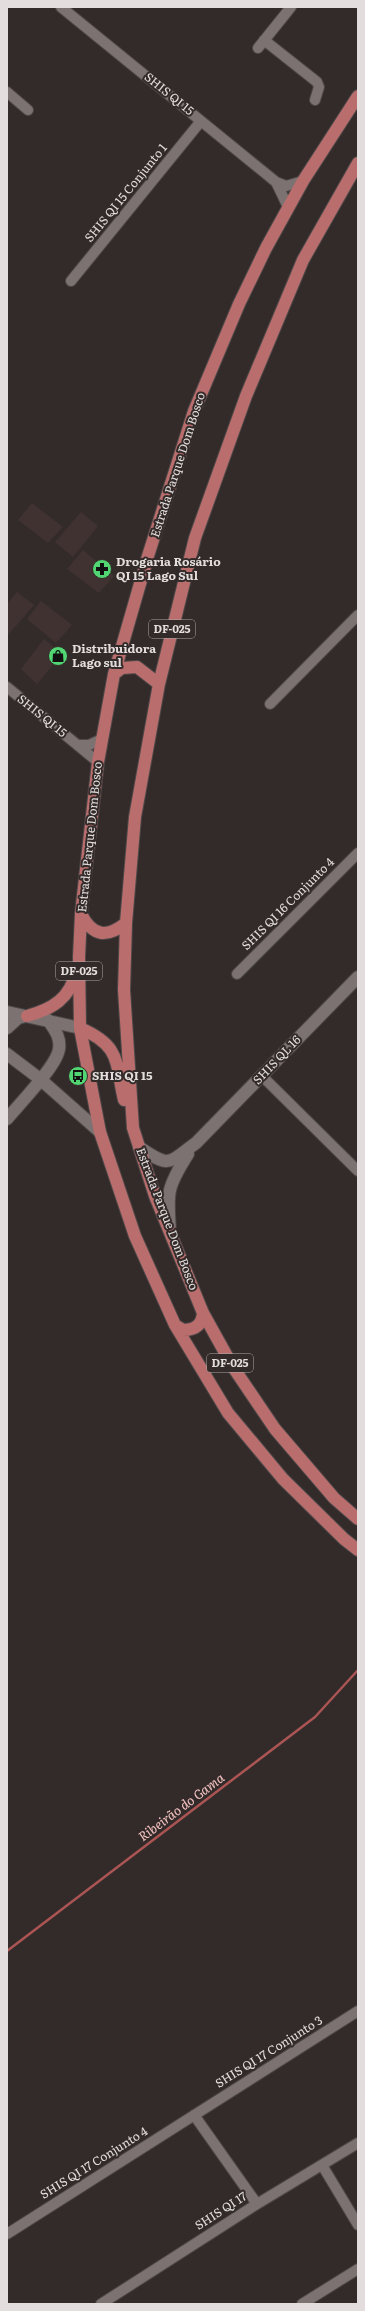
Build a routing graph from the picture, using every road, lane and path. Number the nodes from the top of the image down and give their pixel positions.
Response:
1 (61, 7) edge
2 (291, 7) edge
3 (7, 92) edge
4 (358, 96) edge
5 (315, 100) dead end
6 (28, 110) dead end
7 (201, 121) junction
8 (358, 163) edge
9 (303, 181) junction
10 (276, 182) junction
11 (288, 207) junction
12 (71, 281) dead end
13 (358, 615) edge
14 (114, 674) junction
15 (159, 684) junction
16 (7, 687) edge
17 (270, 704) dead end
18 (102, 739) junction
19 (78, 745) junction
20 (98, 762) junction
21 (358, 853) edge
22 (81, 914) junction
23 (126, 923) junction
24 (79, 957) junction
25 (237, 974) dead end
26 (358, 977) edge
27 (7, 1012) edge
28 (27, 1016) junction
29 (48, 1020) junction
30 (7, 1028) edge
31 (80, 1028) junction
32 (8, 1054) edge
33 (262, 1076) junction
34 (40, 1079) junction
35 (7, 1119) edge
36 (133, 1128) junction
37 (100, 1132) junction
38 (196, 1143) junction
39 (139, 1147) junction
40 (358, 1171) edge
41 (170, 1235) junction
42 (203, 1313) junction
43 (175, 1325) junction
44 (358, 1519) edge
45 (358, 1550) edge
46 (358, 2011) edge
47 (194, 2115) junction
48 (358, 2143) edge
49 (322, 2165) junction
50 (256, 2204) junction
51 (358, 2225) edge
52 (7, 2234) edge
53 (358, 2269) edge
54 (100, 2304) edge
55 (302, 2304) edge

1 - 7 street, SHIS QI 15
2 - 5 street
3 - 6 street
4 - 9 main road, Estrada Parque Dom Bosco / DF-025
7 - 10 street, SHIS QI 15
7 - 12 street, SHIS QI 15 Conjunto 1
8 - 15 main road, Estrada Parque Dom Bosco / DF-025
9 - 10 street
9 - 11 main road, Estrada Parque Dom Bosco / DF-025
10 - 11 street, SHIS QI 15
11 - 14 main road, Estrada Parque Dom Bosco / DF-025
13 - 17 street
14 - 15 main road
14 - 18 main road, Estrada Parque Dom Bosco / DF-025
15 - 23 main road, Estrada Parque Dom Bosco / DF-025
16 - 19 street, SHIS QI 15
18 - 19 street, SHIS QI 15
18 - 20 main road, Estrada Parque Dom Bosco / DF-025
19 - 20 street, SHIS QI 15
20 - 22 main road, Estrada Parque Dom Bosco / DF-025
21 - 25 street, SHIS QI 16 Conjunto 4
22 - 23 main road
22 - 24 main road, Estrada Parque Dom Bosco / DF-025
23 - 36 main road, Estrada Parque Dom Bosco / DF-025
24 - 28 main road
24 - 31 main road, Estrada Parque Dom Bosco / DF-025
26 - 33 street, SHIS QL 16
27 - 28 street
28 - 29 street
28 - 30 street
29 - 31 street
29 - 34 street
31 - 36 main road
31 - 37 main road, Estrada Parque Dom Bosco / DF-025
32 - 34 street
33 - 38 street, SHIS QL 16
33 - 40 street
34 - 35 street
34 - 37 street
36 - 39 main road, Estrada Parque Dom Bosco / DF-025
37 - 43 main road, Estrada Parque Dom Bosco / DF-025
38 - 39 street, SHIS QL 16
38 - 41 street, SHIS QL 16
39 - 41 main road, Estrada Parque Dom Bosco / DF-025
41 - 42 main road, Estrada Parque Dom Bosco / DF-025
42 - 43 main road
42 - 44 main road, Estrada Parque Dom Bosco / DF-025
43 - 45 main road, Estrada Parque Dom Bosco / DF-025
46 - 47 street, SHIS QI 17 Conjunto 3
47 - 50 street
47 - 52 street, SHIS QI 17 Conjunto 4
48 - 49 street, SHIS QI 17
49 - 50 street, SHIS QI 17
49 - 51 street
50 - 54 street, SHIS QI 17
53 - 55 street

